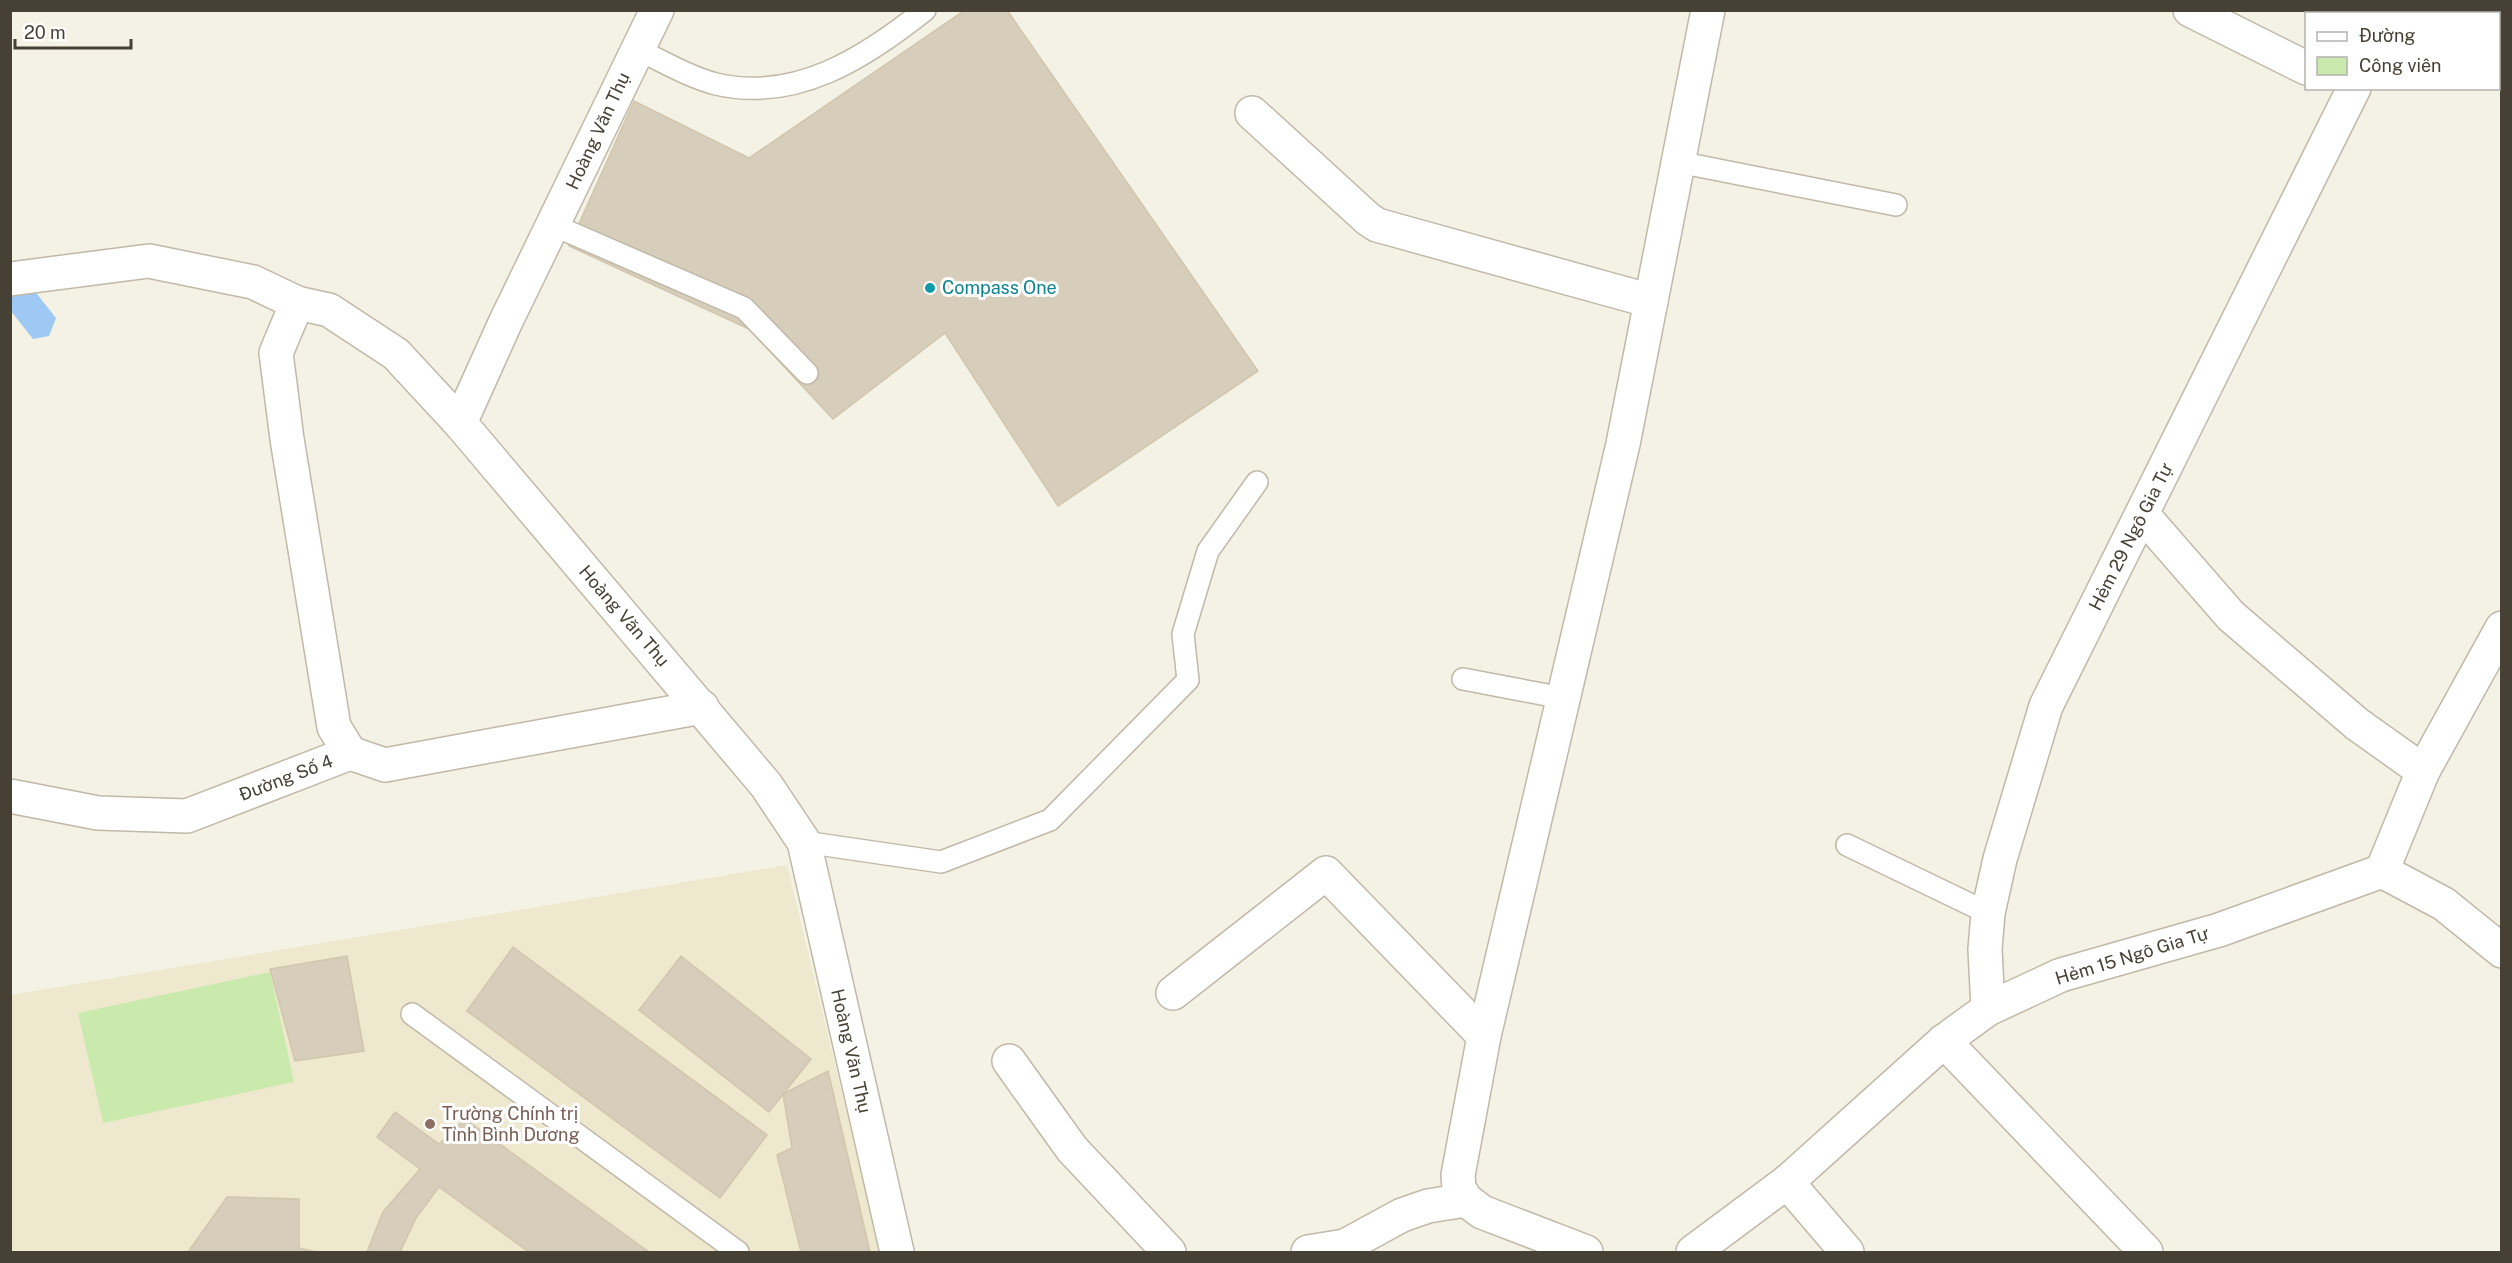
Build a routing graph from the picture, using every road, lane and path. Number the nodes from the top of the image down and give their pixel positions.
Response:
1 (657, 10) edge
2 (925, 10) edge
3 (1708, 10) edge
4 (2190, 10) edge
5 (637, 49) junction
6 (2305, 67) edge
7 (2352, 90) edge
8 (1252, 113) dead end
9 (1678, 162) junction
10 (1896, 205) dead end
11 (553, 225) junction
12 (10, 279) edge
13 (1651, 301) junction
14 (297, 303) junction
15 (807, 373) dead end
16 (460, 423) junction
17 (1257, 482) dead end
18 (2142, 514) junction
19 (2502, 628) edge
20 (1463, 679) dead end
21 (1563, 698) junction
22 (702, 707) junction
23 (350, 753) junction
24 (2423, 771) junction
25 (10, 796) edge
26 (804, 842) junction
27 (1847, 845) dead end
28 (2382, 871) junction
29 (1988, 913) junction
30 (2502, 951) edge
31 (1173, 993) dead end
32 (1988, 1009) junction
33 (412, 1014) dead end
34 (1484, 1036) junction
35 (1944, 1041) junction
36 (1009, 1061) dead end
37 (1786, 1182) junction
38 (1466, 1200) junction
39 (738, 1252) edge
40 (897, 1252) edge
41 (1168, 1252) edge
42 (1308, 1252) edge
43 (1586, 1252) edge
44 (1694, 1252) edge
45 (1847, 1252) edge
46 (2146, 1252) edge

1 - 5 street, Hoàng Văn Thụ
2 - 5 lane
3 - 9 street
4 - 6 street
5 - 11 street, Hoàng Văn Thụ
7 - 18 street, Hẻm 29 Ngô Gia Tự
8 - 13 street
9 - 10 lane
9 - 13 street
11 - 15 lane
11 - 16 street, Hoàng Văn Thụ
12 - 14 street
13 - 21 street
14 - 16 street
14 - 23 street
16 - 22 street, Hoàng Văn Thụ
17 - 26 lane
18 - 24 street
18 - 29 street, Hẻm 29 Ngô Gia Tự
19 - 24 street
20 - 21 lane
21 - 34 street
22 - 23 street, Đường Số 4
22 - 26 street, Hoàng Văn Thụ
23 - 25 street, Đường Số 4
24 - 28 street
26 - 40 street, Hoàng Văn Thụ
27 - 29 lane
28 - 30 street
28 - 32 street, Hẻm 15 Ngô Gia Tự
29 - 32 street, Hẻm 29 Ngô Gia Tự
31 - 34 street
32 - 35 street, Hẻm 15 Ngô Gia Tự
33 - 39 lane
34 - 38 street
35 - 37 street, Hẻm 15 Ngô Gia Tự
35 - 46 street
36 - 41 street
37 - 44 street, Hẻm 15 Ngô Gia Tự
37 - 45 street
38 - 42 street
38 - 43 street

